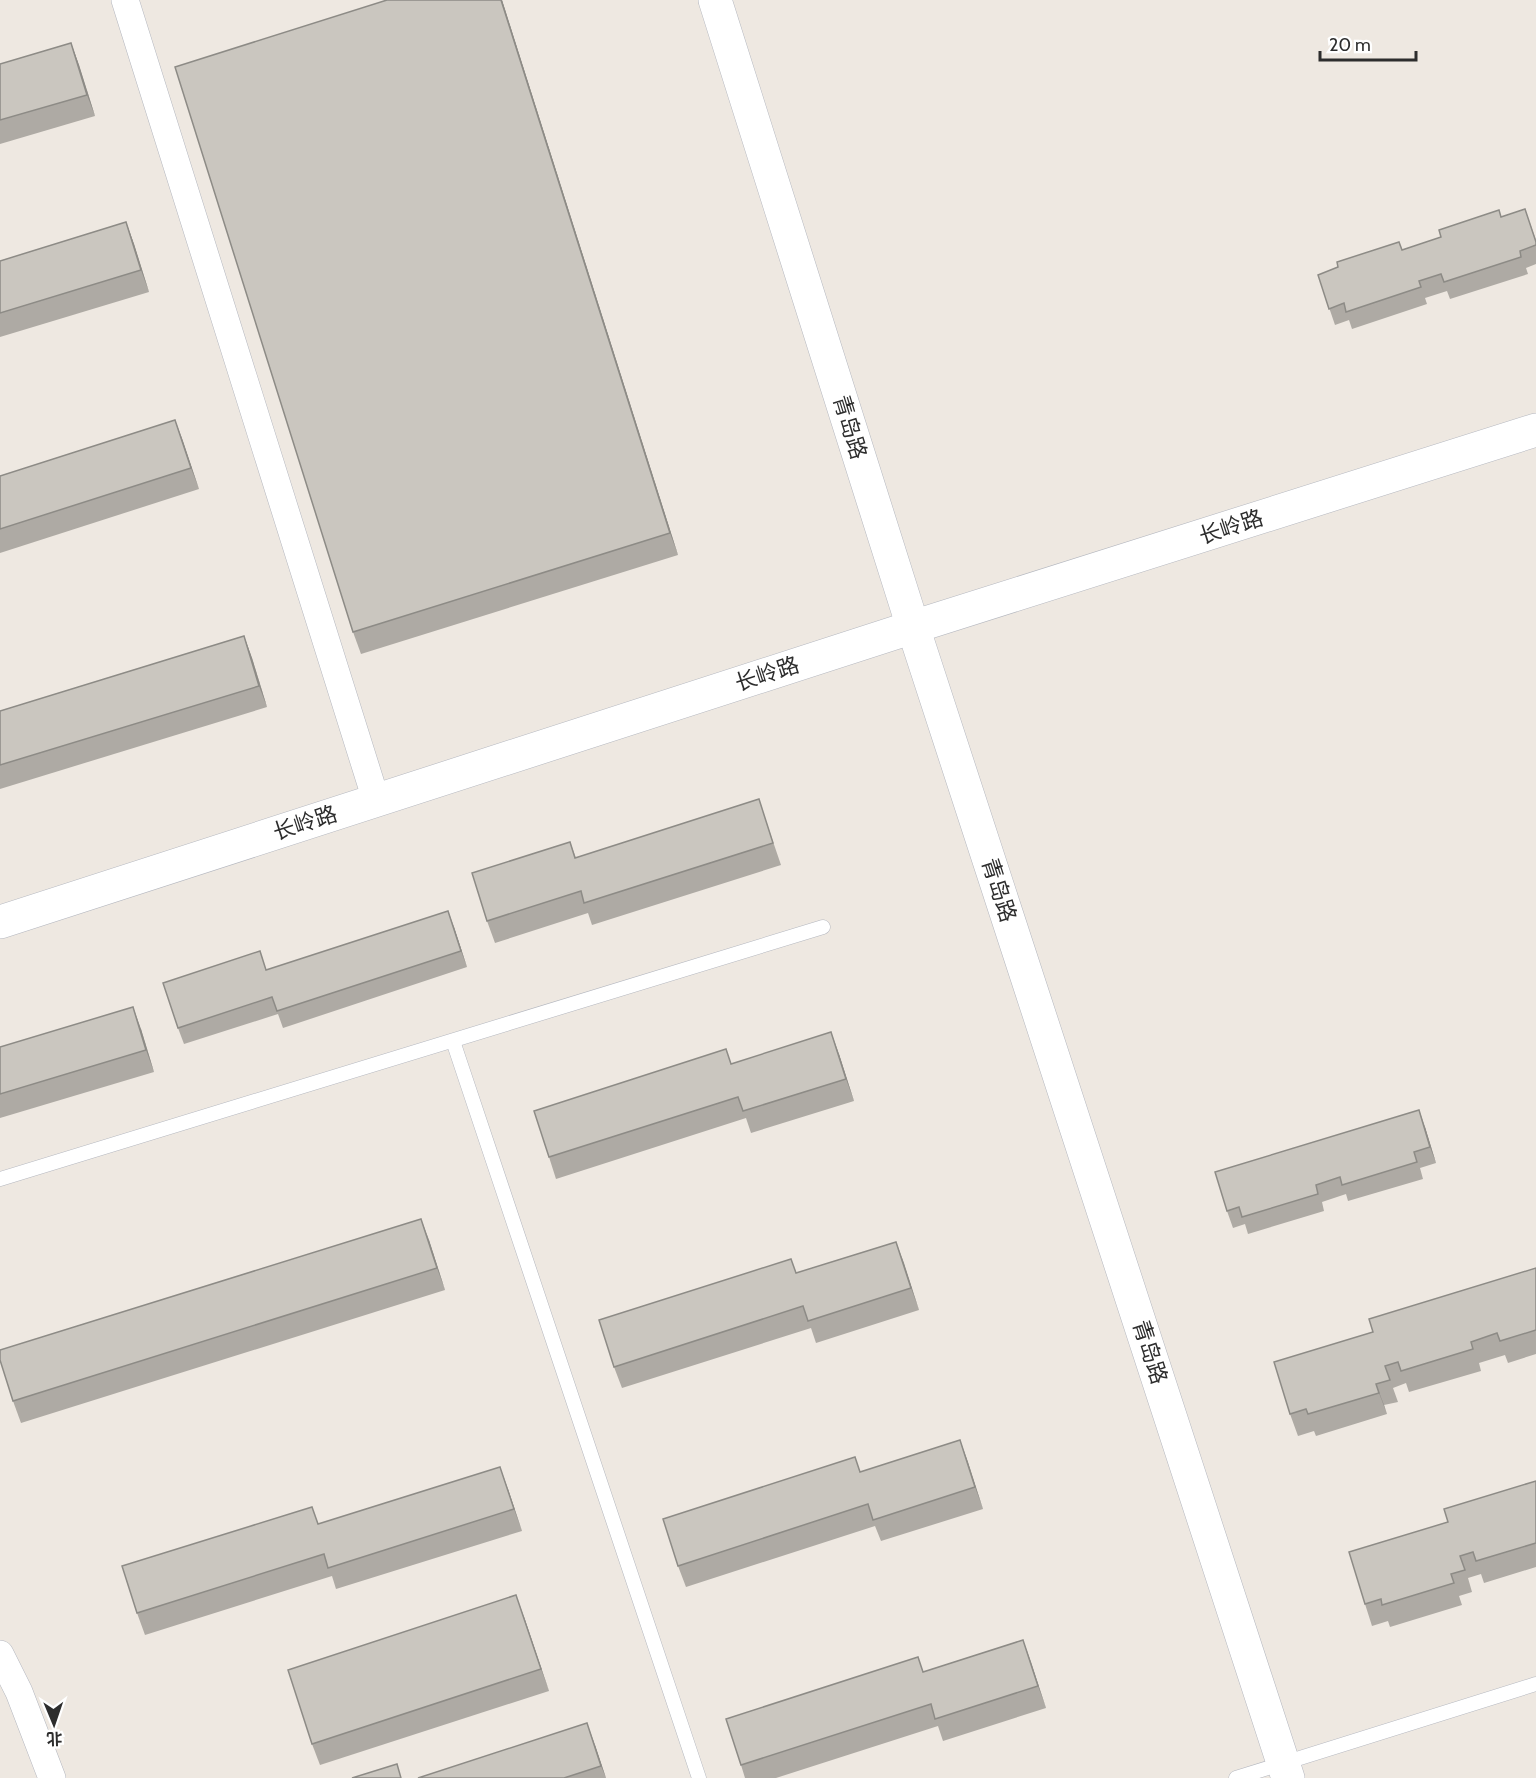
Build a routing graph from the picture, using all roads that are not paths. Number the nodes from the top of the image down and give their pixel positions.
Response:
1 (125, 0) edge
2 (715, 0) edge
3 (1536, 430) edge
4 (913, 627) junction
5 (376, 800) junction
6 (0, 922) edge
7 (823, 927) dead end
8 (453, 1041) junction
9 (0, 1179) edge
10 (0, 1654) edge
11 (1536, 1684) edge
12 (1286, 1770) edge
13 (52, 1778) edge
14 (699, 1778) edge
15 (1236, 1778) edge

1 - 5 street
2 - 4 street, 青岛路
3 - 4 street, 长岭路
4 - 5 street, 长岭路
4 - 12 street, 青岛路
5 - 6 street, 长岭路
7 - 8 lane
8 - 9 lane
8 - 14 lane
10 - 13 street
11 - 12 lane
12 - 15 lane

